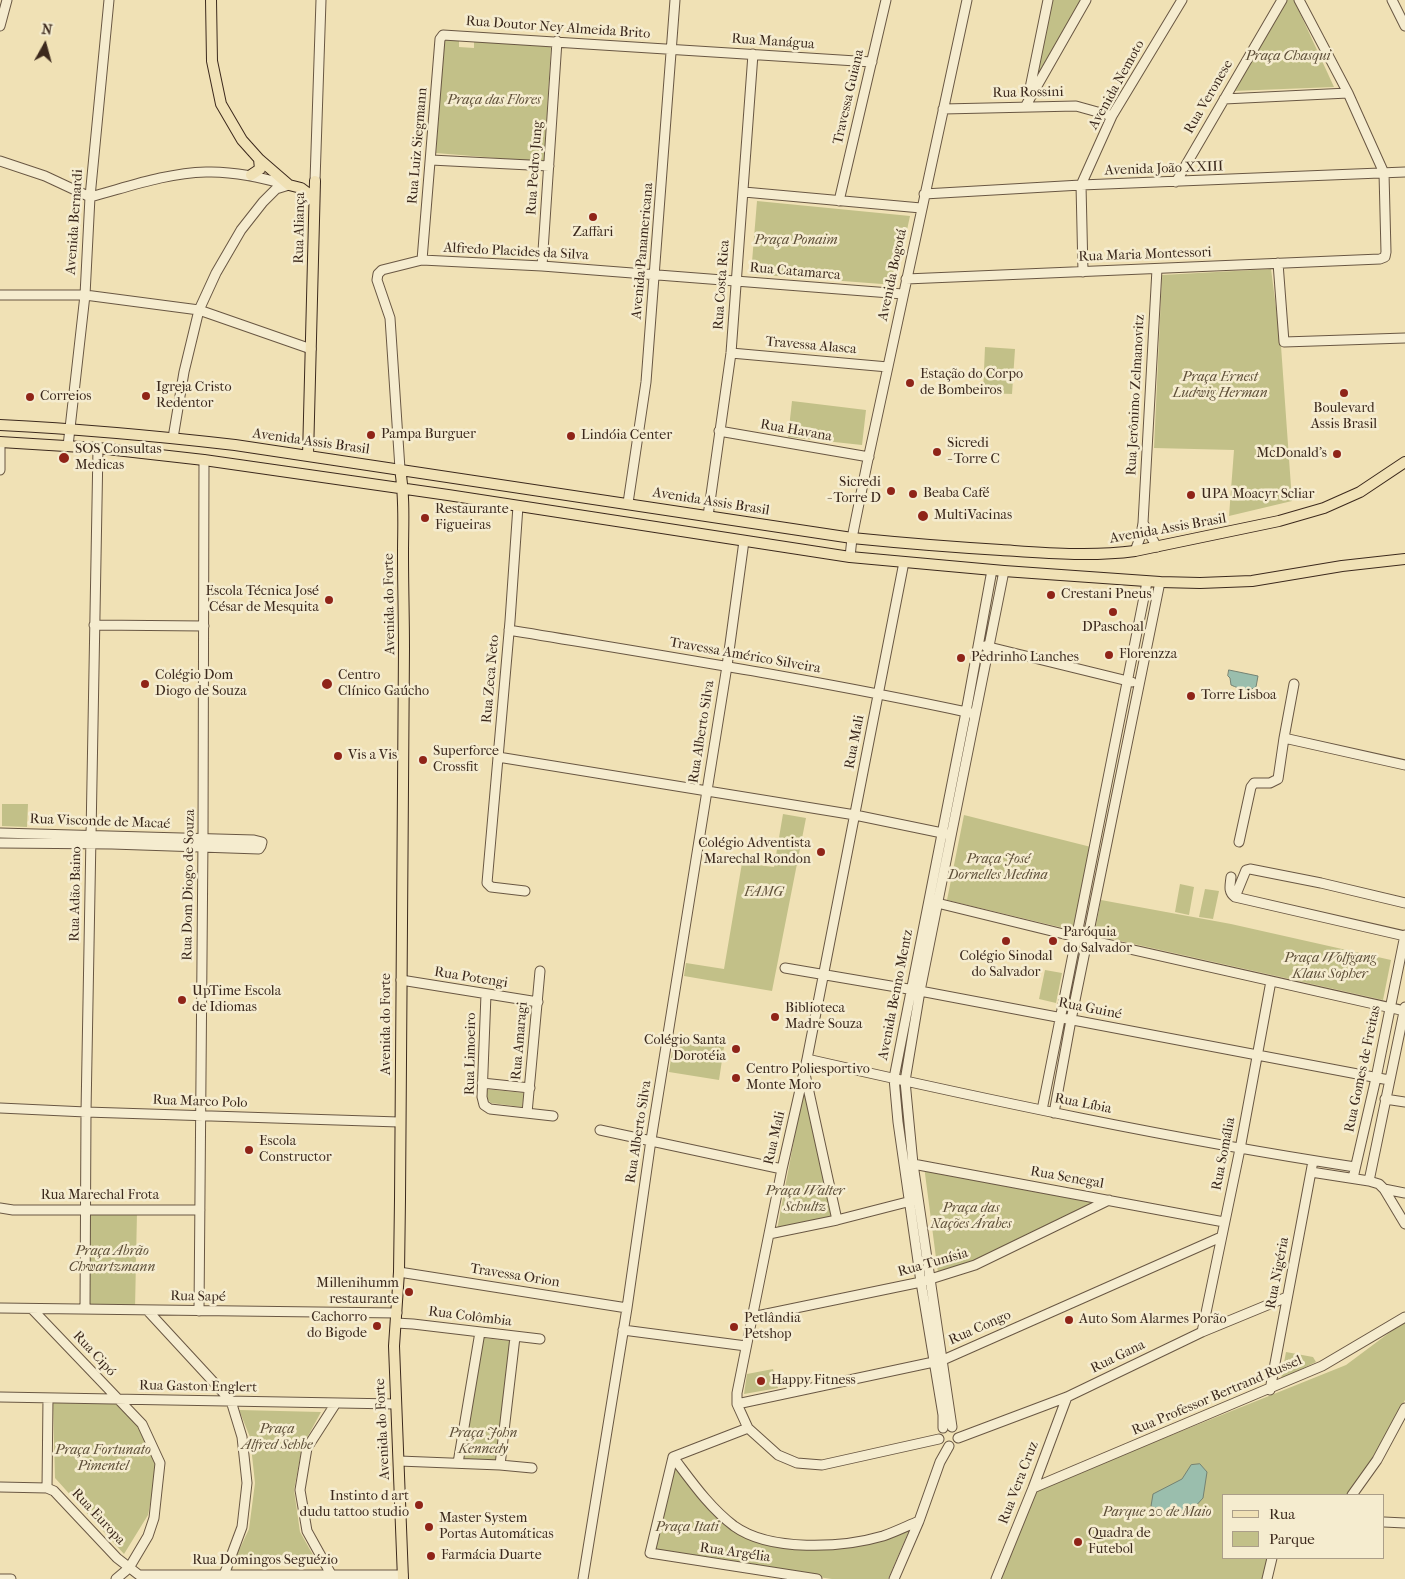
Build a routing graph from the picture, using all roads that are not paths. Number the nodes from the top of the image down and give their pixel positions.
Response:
1 (7, 0) edge
2 (110, 0) edge
3 (211, 0) edge
4 (320, 0) edge
5 (675, 0) edge
6 (886, 0) edge
7 (966, 0) edge
8 (1048, 0) edge
9 (1086, 0) edge
10 (1182, 0) edge
11 (1282, 0) edge
12 (1300, 0) edge
13 (1392, 0) edge
14 (0, 26) edge
15 (1405, 26) edge
16 (442, 35) joint
17 (557, 41) junction
18 (672, 49) junction
19 (753, 54) junction
20 (872, 62) junction
21 (1348, 92) junction
22 (1224, 99) junction
23 (1027, 104) junction
24 (943, 109) junction
25 (1112, 116) junction
26 (259, 158) junction
27 (431, 160) junction
28 (0, 161) edge
29 (549, 166) junction
30 (1405, 172) edge
31 (1384, 173) junction
32 (250, 175) junction
33 (315, 181) junction
34 (1176, 182) junction
35 (289, 185) junction
36 (1081, 186) junction
37 (301, 188) junction
38 (744, 192) junction
39 (924, 194) junction
40 (90, 198) junction
41 (839, 201) junction
42 (314, 202) junction
43 (921, 208) junction
44 (422, 260) junction
45 (1278, 263) junction
46 (542, 266) junction
47 (1157, 269) junction
48 (1083, 272) junction
49 (654, 274) junction
50 (906, 279) junction
51 (736, 281) junction
52 (903, 294) junction
53 (0, 295) edge
54 (84, 295) junction
55 (199, 310) junction
56 (1405, 338) edge
57 (311, 349) junction
58 (731, 353) junction
59 (888, 367) junction
60 (0, 425) edge
61 (69, 428) junction
62 (719, 431) junction
63 (173, 438) junction
64 (0, 442) edge
65 (68, 446) junction
66 (98, 448) junction
67 (308, 456) junction
68 (869, 457) junction
69 (204, 460) junction
70 (1405, 462) edge
71 (400, 469) junction
72 (0, 470) edge
73 (403, 489) junction
74 (628, 503) junction
75 (518, 506) junction
76 (708, 516) junction
77 (1143, 523) junction
78 (852, 538) junction
79 (744, 541) junction
80 (1157, 547) junction
81 (1135, 551) junction
82 (850, 557) junction
83 (1405, 559) edge
84 (904, 562) junction
85 (992, 570) junction
86 (1004, 571) junction
87 (1147, 582) junction
88 (1160, 582) junction
89 (94, 625) junction
90 (204, 626) junction
91 (509, 630) junction
92 (1138, 630) junction
93 (1150, 633) junction
94 (978, 644) junction
95 (990, 647) junction
96 (727, 666) junction
97 (1128, 681) junction
98 (1140, 683) junction
99 (1294, 684) dead end
100 (878, 694) junction
101 (966, 712) junction
102 (976, 714) junction
103 (1284, 738) junction
104 (498, 757) junction
105 (1405, 766) edge
106 (706, 791) junction
107 (956, 791) junction
108 (1102, 808) junction
109 (1114, 810) junction
110 (854, 815) junction
111 (0, 833) edge
112 (947, 834) junction
113 (90, 840) junction
114 (1238, 842) dead end
115 (0, 843) edge
116 (203, 843) junction
117 (1230, 878) dead end
118 (525, 891) dead end
119 (1235, 897) junction
120 (933, 902) junction
121 (1405, 903) edge
122 (1405, 936) edge
123 (1076, 937) junction
124 (1088, 940) junction
125 (785, 968) dead end
126 (540, 970) dead end
127 (1401, 972) edge
128 (823, 975) junction
129 (400, 980) junction
130 (1271, 981) junction
131 (916, 990) junction
132 (486, 994) junction
133 (538, 1002) junction
134 (1390, 1007) junction
135 (1405, 1009) edge
136 (1060, 1017) junction
137 (1072, 1020) junction
138 (1256, 1055) junction
139 (806, 1059) junction
140 (804, 1072) junction
141 (894, 1078) junction
142 (1376, 1078) junction
143 (1389, 1080) junction
144 (905, 1081) junction
145 (482, 1082) junction
146 (530, 1088) junction
147 (1386, 1099) junction
148 (1405, 1102) edge
149 (0, 1108) edge
150 (1042, 1110) junction
151 (86, 1112) junction
152 (527, 1113) junction
153 (1054, 1113) junction
154 (200, 1116) junction
155 (553, 1116) dead end
156 (400, 1122) junction
157 (600, 1130) dead end
158 (651, 1140) junction
159 (1240, 1149) junction
160 (1313, 1160) junction
161 (909, 1164) junction
162 (1355, 1167) junction
163 (782, 1169) junction
164 (1311, 1172) junction
165 (1353, 1178) junction
166 (1369, 1181) junction
167 (1384, 1189) junction
168 (1405, 1193) edge
169 (914, 1200) junction
170 (1109, 1200) junction
171 (0, 1208) edge
172 (85, 1210) junction
173 (200, 1210) junction
174 (837, 1220) junction
175 (1224, 1222) junction
176 (1405, 1224) edge
177 (769, 1234) junction
178 (1221, 1237) junction
179 (399, 1272) junction
180 (931, 1280) junction
181 (921, 1282) junction
182 (1287, 1297) junction
183 (0, 1308) edge
184 (627, 1308) junction
185 (32, 1309) junction
186 (85, 1310) junction
187 (146, 1310) junction
188 (199, 1311) junction
189 (752, 1317) junction
190 (1405, 1317) edge
191 (396, 1318) junction
192 (622, 1330) junction
193 (480, 1332) junction
194 (1202, 1332) junction
195 (515, 1337) junction
196 (540, 1339) dead end
197 (746, 1346) junction
198 (938, 1360) junction
199 (1270, 1390) junction
200 (0, 1397) edge
201 (1067, 1397) junction
202 (48, 1398) junction
203 (116, 1399) junction
204 (231, 1401) junction
205 (336, 1403) junction
206 (396, 1404) junction
207 (737, 1404) junction
208 (1405, 1408) edge
209 (748, 1428) junction
210 (948, 1428) junction
211 (958, 1438) junction
212 (943, 1443) junction
213 (673, 1457) junction
214 (399, 1460) junction
215 (458, 1463) junction
216 (500, 1465) junction
217 (532, 1468) dead end
218 (0, 1487) edge
219 (47, 1488) junction
220 (1033, 1488) junction
221 (1353, 1494) edge
222 (919, 1521) junction
223 (1385, 1522) edge
224 (1405, 1523) edge
225 (1272, 1559) edge
226 (128, 1568) junction
227 (224, 1575) junction
228 (332, 1576) junction
229 (141, 1577) edge
230 (403, 1577) edge
231 (275, 1578) edge
232 (0, 1579) edge
233 (11, 1579) edge
234 (116, 1579) edge
235 (583, 1579) edge
236 (816, 1579) edge
237 (894, 1579) edge
238 (996, 1579) edge
239 (1267, 1579) edge

1 - 14 street
2 - 40 street, Avenida Bernardi
3 - 26 main road
4 - 33 street, Rua Aliança
5 - 18 street, Avenida Panamericana
6 - 20 street, Travessa Guiana
7 - 24 street, Avenida Bogotá
8 - 23 street
9 - 23 street
10 - 25 street, Avenida Nemoto
11 - 22 street, Rua Veronese
12 - 21 street
13 - 15 street
16 - 17 street, Rua Doutor Ney Almeida Brito
16 - 27 street, Rua Luiz Siegmann
17 - 18 street, Rua Doutor Ney Almeida Brito
17 - 29 street, Rua Pedro Jung
18 - 19 street, Rua Manágua
18 - 49 street, Avenida Panamericana
19 - 20 street, Rua Manágua
19 - 38 street, Rua Costa Rica
20 - 41 street, Travessa Guiana
21 - 22 street
21 - 31 street
22 - 34 street, Rua Veronese
23 - 24 street, Rua Rossini
23 - 25 street, Rua Rossini
24 - 39 street, Avenida Bogotá
25 - 36 street, Avenida Nemoto
26 - 32 main road
26 - 35 main road
27 - 29 street
27 - 44 street, Rua Luiz Siegmann
28 - 40 street
29 - 46 street, Rua Pedro Jung
30 - 31 street, Avenida João XXIII
31 - 34 street, Avenida João XXIII
31 - 45 street, Rua Maria Montessori
32 - 35 street
32 - 40 street
33 - 37 main road
33 - 42 main road, Rua Aliança
34 - 36 street, Avenida João XXIII
35 - 37 main road
35 - 55 street
36 - 39 street, Avenida João XXIII
36 - 48 street
37 - 42 main road
38 - 41 street
38 - 51 street, Rua Costa Rica
39 - 43 street, Avenida Bogotá
40 - 54 street, Avenida Bernardi
41 - 43 street
42 - 57 main road, Rua Aliança
43 - 50 street, Avenida Bogotá
44 - 46 street, Alfredo Placides da Silva
44 - 71 street, Alfredo Placides da Silva
45 - 47 street, Rua Maria Montessori
45 - 56 street
46 - 49 street, Alfredo Placides da Silva
47 - 48 street, Rua Maria Montessori
47 - 77 street, Rua Jerônimo Zelmanovitz
48 - 50 street, Rua Maria Montessori
49 - 51 street, Rua Catamarca
49 - 74 street, Avenida Panamericana
50 - 52 street, Avenida Bogotá
51 - 52 street, Rua Catamarca
51 - 58 street, Rua Costa Rica
52 - 59 street, Avenida Bogotá
53 - 54 street
54 - 55 street
54 - 61 street, Avenida Bernardi
55 - 57 street
55 - 63 street
57 - 67 main road, Rua Aliança
58 - 59 street, Travessa Alasca
58 - 62 street, Rua Costa Rica
59 - 68 street, Avenida Bogotá
60 - 61 main road, Avenida Assis Brasil
61 - 63 main road, Avenida Assis Brasil
61 - 65 street, Avenida Bernardi
62 - 68 street, Rua Havana
62 - 76 street, Rua Costa Rica
63 - 67 main road, Avenida Assis Brasil
64 - 65 main road
64 - 72 street
65 - 66 main road
66 - 69 main road
66 - 89 street, Rua Adão Baino
67 - 71 main road, Avenida Assis Brasil
68 - 78 street, Avenida Bogotá
69 - 73 main road
69 - 90 street, Rua Dom Diogo de Souza
70 - 80 main road, Avenida Assis Brasil
71 - 73 main road, Avenida do Forte
71 - 74 main road, Avenida Assis Brasil
73 - 75 main road
73 - 129 main road, Avenida do Forte
74 - 76 main road, Avenida Assis Brasil
75 - 79 main road
75 - 91 street, Rua Zeca Neto
76 - 78 main road, Avenida Assis Brasil
77 - 80 street
77 - 81 street, Rua Jerônimo Zelmanovitz
78 - 81 main road, Avenida Assis Brasil
78 - 82 street, Avenida Bogotá
79 - 82 main road
79 - 96 street, Rua Alberto Silva
80 - 81 main road, Avenida Assis Brasil
82 - 84 main road
83 - 88 main road
84 - 85 main road
84 - 100 street, Rua Mali
85 - 86 main road
85 - 94 street, Avenida Benno Mentz
86 - 87 main road
86 - 95 street, Avenida Benno Mentz
87 - 88 main road
87 - 92 street
88 - 93 street
89 - 90 street
89 - 113 street, Rua Adão Baino
90 - 116 street, Rua Dom Diogo de Souza
91 - 96 street, Travessa Américo Silveira
91 - 104 street, Rua Zeca Neto
92 - 93 street
92 - 97 street
93 - 98 street
94 - 95 street
94 - 101 street, Avenida Benno Mentz
95 - 97 street
95 - 102 street, Avenida Benno Mentz
96 - 100 street, Travessa Américo Silveira
96 - 106 street, Rua Alberto Silva
97 - 98 street
97 - 108 street
98 - 109 street
99 - 103 street
100 - 101 street, Travessa Américo Silveira
100 - 110 street, Rua Mali
101 - 102 street, Travessa Américo Silveira
101 - 107 street, Avenida Benno Mentz
102 - 107 street, Avenida Benno Mentz
103 - 105 street
103 - 114 street
104 - 106 street
104 - 118 street, Rua Zeca Neto
106 - 110 street
106 - 158 street, Rua Alberto Silva
107 - 112 street, Avenida Benno Mentz
108 - 109 street
108 - 123 street
109 - 124 street
110 - 112 street
110 - 128 street, Rua Mali
111 - 113 street, Rua Visconde de Macaé
112 - 120 street, Avenida Benno Mentz
113 - 115 street, Rua Visconde de Macaé
113 - 116 street, Rua Visconde de Macaé
113 - 151 street, Rua Adão Baino
116 - 116 street, Rua Visconde de Macaé
116 - 154 street, Rua Dom Diogo de Souza
117 - 119 street
119 - 121 street
119 - 122 street
120 - 123 street
120 - 131 street, Avenida Benno Mentz
122 - 127 street, Rua Gomes de Freitas
123 - 124 street
123 - 136 street
124 - 130 street
124 - 137 street
125 - 128 street, Rua Guiné
126 - 133 street, Rua Amaragi
127 - 134 street, Rua Gomes de Freitas
128 - 131 street, Rua Guiné
128 - 139 street, Rua Mali
129 - 132 street, Rua Potengi
129 - 156 main road, Avenida do Forte
130 - 134 street
130 - 138 street, Rua Somália
131 - 136 street, Rua Guiné
131 - 141 street, Avenida Benno Mentz
131 - 144 street, Avenida Benno Mentz
132 - 133 street, Rua Potengi
132 - 145 street, Rua Limoeiro
133 - 146 street, Rua Amaragi
134 - 135 street
134 - 142 street, Rua Gomes de Freitas
135 - 143 street, Rua Gomes de Freitas
136 - 137 street, Rua Guiné
136 - 150 street
137 - 138 street, Rua Guiné
137 - 153 street
138 - 142 street, Rua Guiné
138 - 159 street, Rua Somália
139 - 140 street, Rua Mali
139 - 141 street, Rua Líbia
140 - 163 street, Rua Mali
140 - 174 street
141 - 144 street, Rua Líbia
141 - 161 street, Avenida Benno Mentz
142 - 143 street, Rua Guiné
142 - 162 street, Rua Gomes de Freitas
143 - 147 street, Rua Gomes de Freitas
144 - 150 street, Rua Líbia
144 - 161 street, Avenida Benno Mentz
145 - 146 street
145 - 152 street, Rua Limoeiro
146 - 152 street, Rua Amaragi
147 - 148 street
147 - 166 street, Rua Gomes de Freitas
149 - 151 street, Rua Marco Polo
150 - 153 street, Rua Líbia
151 - 154 street, Rua Marco Polo
151 - 172 street, Rua Adão Baino
152 - 155 street, Rua Limoeiro
153 - 159 street, Rua Líbia
154 - 156 street, Rua Marco Polo
154 - 173 street, Rua Dom Diogo de Souza
156 - 179 main road, Avenida do Forte
157 - 158 street
158 - 163 street
158 - 184 street, Rua Alberto Silva
159 - 160 street, Rua Líbia
159 - 175 street, Rua Somália
160 - 162 street, Rua Líbia
160 - 164 street, Rua Nigéria
161 - 169 street, Avenida Benno Mentz
161 - 170 street, Rua Senegal
162 - 165 street, Rua Gomes de Freitas
163 - 177 street, Rua Mali
164 - 165 street
164 - 182 street, Rua Nigéria
165 - 166 street
166 - 167 street
167 - 168 street
167 - 176 street
169 - 174 street
169 - 180 street, Avenida Benno Mentz
169 - 181 street, Avenida Benno Mentz
170 - 175 street, Rua Senegal
170 - 180 street, Rua Tunísia
171 - 172 street, Rua Marechal Frota
172 - 173 street, Rua Marechal Frota
172 - 186 street, Rua Adão Baino
173 - 188 street, Rua Dom Diogo de Souza
174 - 177 street
175 - 178 street, Rua Somália
177 - 189 street, Rua Mali
178 - 194 street, Rua Somália
178 - 198 street, Rua Congo
179 - 184 street, Travessa Orion
179 - 191 main road, Avenida do Forte
180 - 181 street, Rua Tunísia
180 - 198 street, Avenida Benno Mentz
181 - 189 street, Rua Tunísia
181 - 198 street, Avenida Benno Mentz
182 - 194 street, Rua Gana
182 - 199 street, Rua Nigéria
183 - 185 street, Rua Sapé
184 - 192 street, Rua Alberto Silva
185 - 186 street, Rua Sapé
185 - 203 street, Rua Cipó
186 - 187 street, Rua Sapé
187 - 188 street, Rua Sapé
187 - 204 street
188 - 191 street, Rua Sapé
189 - 197 street, Rua Mali
190 - 199 street, Rua Professor Bertrand Russel
191 - 193 street, Rua Colômbia
191 - 206 main road, Avenida do Forte
192 - 197 street
192 - 235 street, Rua Alberto Silva
193 - 195 street, Rua Colômbia
193 - 215 street
194 - 201 street, Rua Gana
195 - 196 street, Rua Colômbia
195 - 216 street
197 - 207 street, Rua Mali
198 - 207 street, Rua Congo
198 - 210 street, Avenida Benno Mentz
199 - 220 street, Rua Professor Bertrand Russel
200 - 202 street, Rua Gaston Englert
201 - 211 street, Rua Gana
201 - 220 street, Rua Vera Cruz
202 - 203 street, Rua Gaston Englert
202 - 219 street
203 - 204 street, Rua Gaston Englert
203 - 226 street, Rua Cipó
204 - 205 street, Rua Gaston Englert
204 - 227 street
205 - 206 street, Rua Gaston Englert
205 - 228 street
206 - 214 main road, Avenida do Forte
207 - 209 street
208 - 221 street
209 - 212 street
209 - 213 street
210 - 211 street
210 - 212 street
211 - 212 street
212 - 222 street
213 - 222 street
213 - 236 street, Rua Argélia
214 - 215 street
214 - 230 main road, Avenida do Forte
215 - 216 street
216 - 217 street
218 - 219 street
219 - 226 street, Rua Europa
220 - 238 street, Rua Vera Cruz
222 - 237 street
223 - 224 street
225 - 239 street
226 - 229 street, Rua Domingos Seguézio
226 - 234 street, Rua Cipó
227 - 229 street, Rua Domingos Seguézio
227 - 231 street, Rua Domingos Seguézio
228 - 230 street, Rua Domingos Seguézio
228 - 231 street, Rua Domingos Seguézio
232 - 233 street

